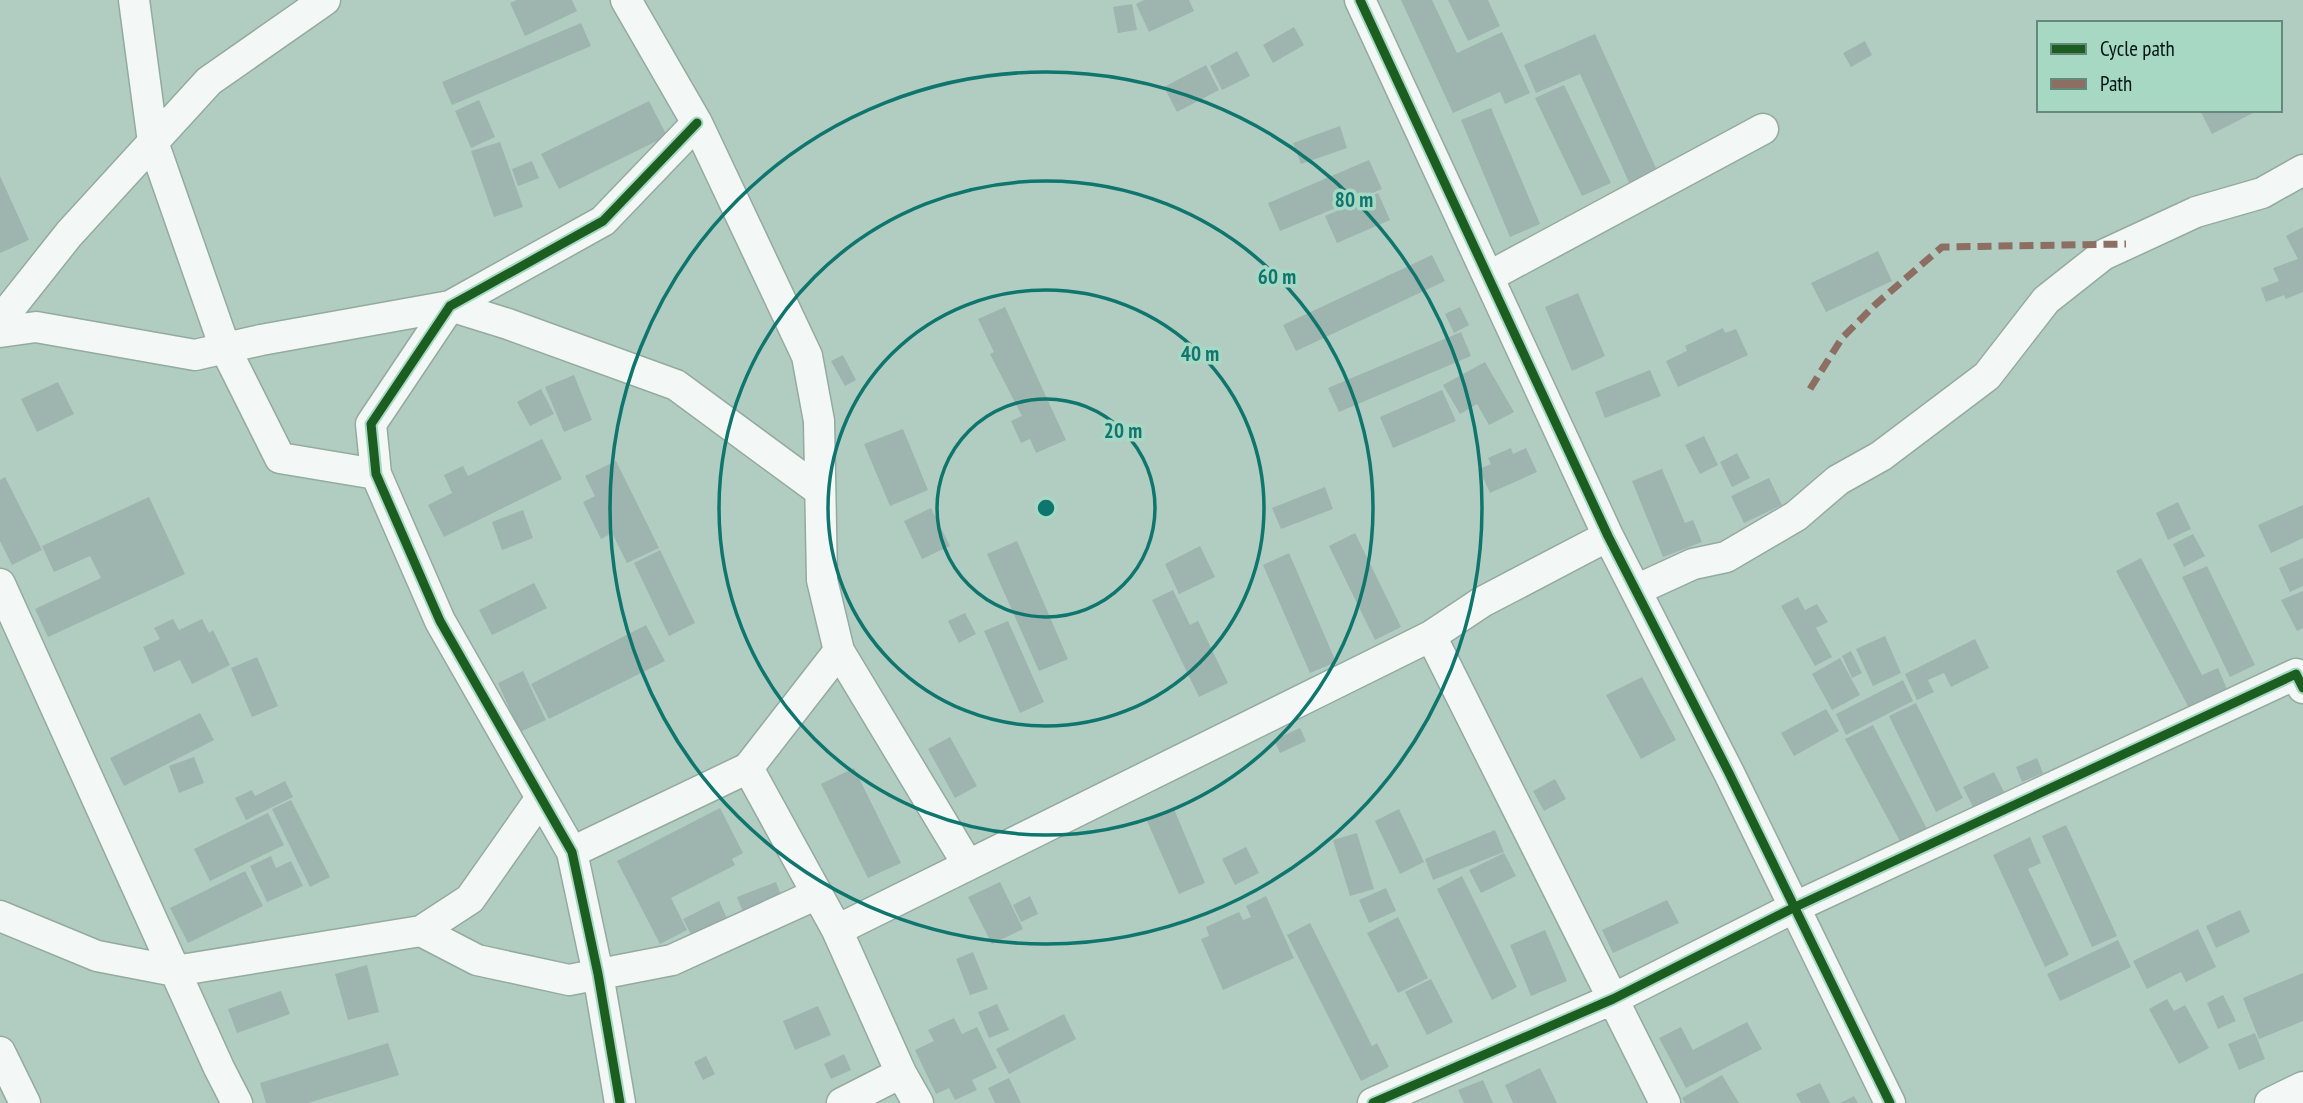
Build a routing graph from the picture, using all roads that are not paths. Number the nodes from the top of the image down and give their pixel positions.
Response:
1 (134, 0) edge
2 (325, 0) edge
3 (626, 0) edge
4 (1360, 0) edge
5 (696, 123) junction
6 (1763, 129) dead end
7 (153, 142) junction
8 (2303, 170) edge
9 (1488, 277) junction
10 (450, 306) junction
11 (0, 321) edge
12 (0, 332) edge
13 (225, 348) junction
14 (376, 474) junction
15 (820, 491) junction
16 (1608, 536) junction
17 (0, 584) edge
18 (1636, 590) junction
19 (1431, 636) junction
20 (839, 651) junction
21 (2303, 688) edge
22 (748, 768) junction
23 (541, 798) junction
24 (572, 852) junction
25 (968, 865) junction
26 (817, 894) junction
27 (1793, 908) junction
28 (0, 916) edge
29 (837, 930) junction
30 (421, 931) junction
31 (175, 971) junction
32 (598, 974) junction
33 (1613, 999) junction
34 (0, 1052) edge
35 (901, 1073) junction
36 (2303, 1087) edge
37 (25, 1103) edge
38 (237, 1103) edge
39 (620, 1103) edge
40 (842, 1103) edge
41 (918, 1103) edge
42 (1373, 1103) edge
43 (1665, 1103) edge
44 (1890, 1103) edge
45 (2270, 1103) edge

1 - 7 street
2 - 7 street
3 - 5 street
4 - 9 street
5 - 10 street
5 - 15 street
6 - 9 street
7 - 11 street
7 - 13 street
8 - 18 street
9 - 16 street
10 - 13 street
10 - 14 street
10 - 15 street
12 - 13 street
13 - 14 street
14 - 23 street
15 - 20 street
16 - 18 street
16 - 19 street
17 - 31 street
18 - 27 street
19 - 25 street
19 - 33 street
20 - 22 street
20 - 25 street
21 - 27 street
22 - 24 street
22 - 26 street
23 - 24 street
23 - 30 street
24 - 32 street
25 - 29 street
26 - 29 street
26 - 32 street
27 - 33 street
27 - 44 street
28 - 31 street
29 - 35 street
30 - 31 street
30 - 32 street
31 - 38 street
32 - 39 street
33 - 42 street
33 - 43 street
34 - 37 street
35 - 40 street
35 - 41 street
36 - 45 street

